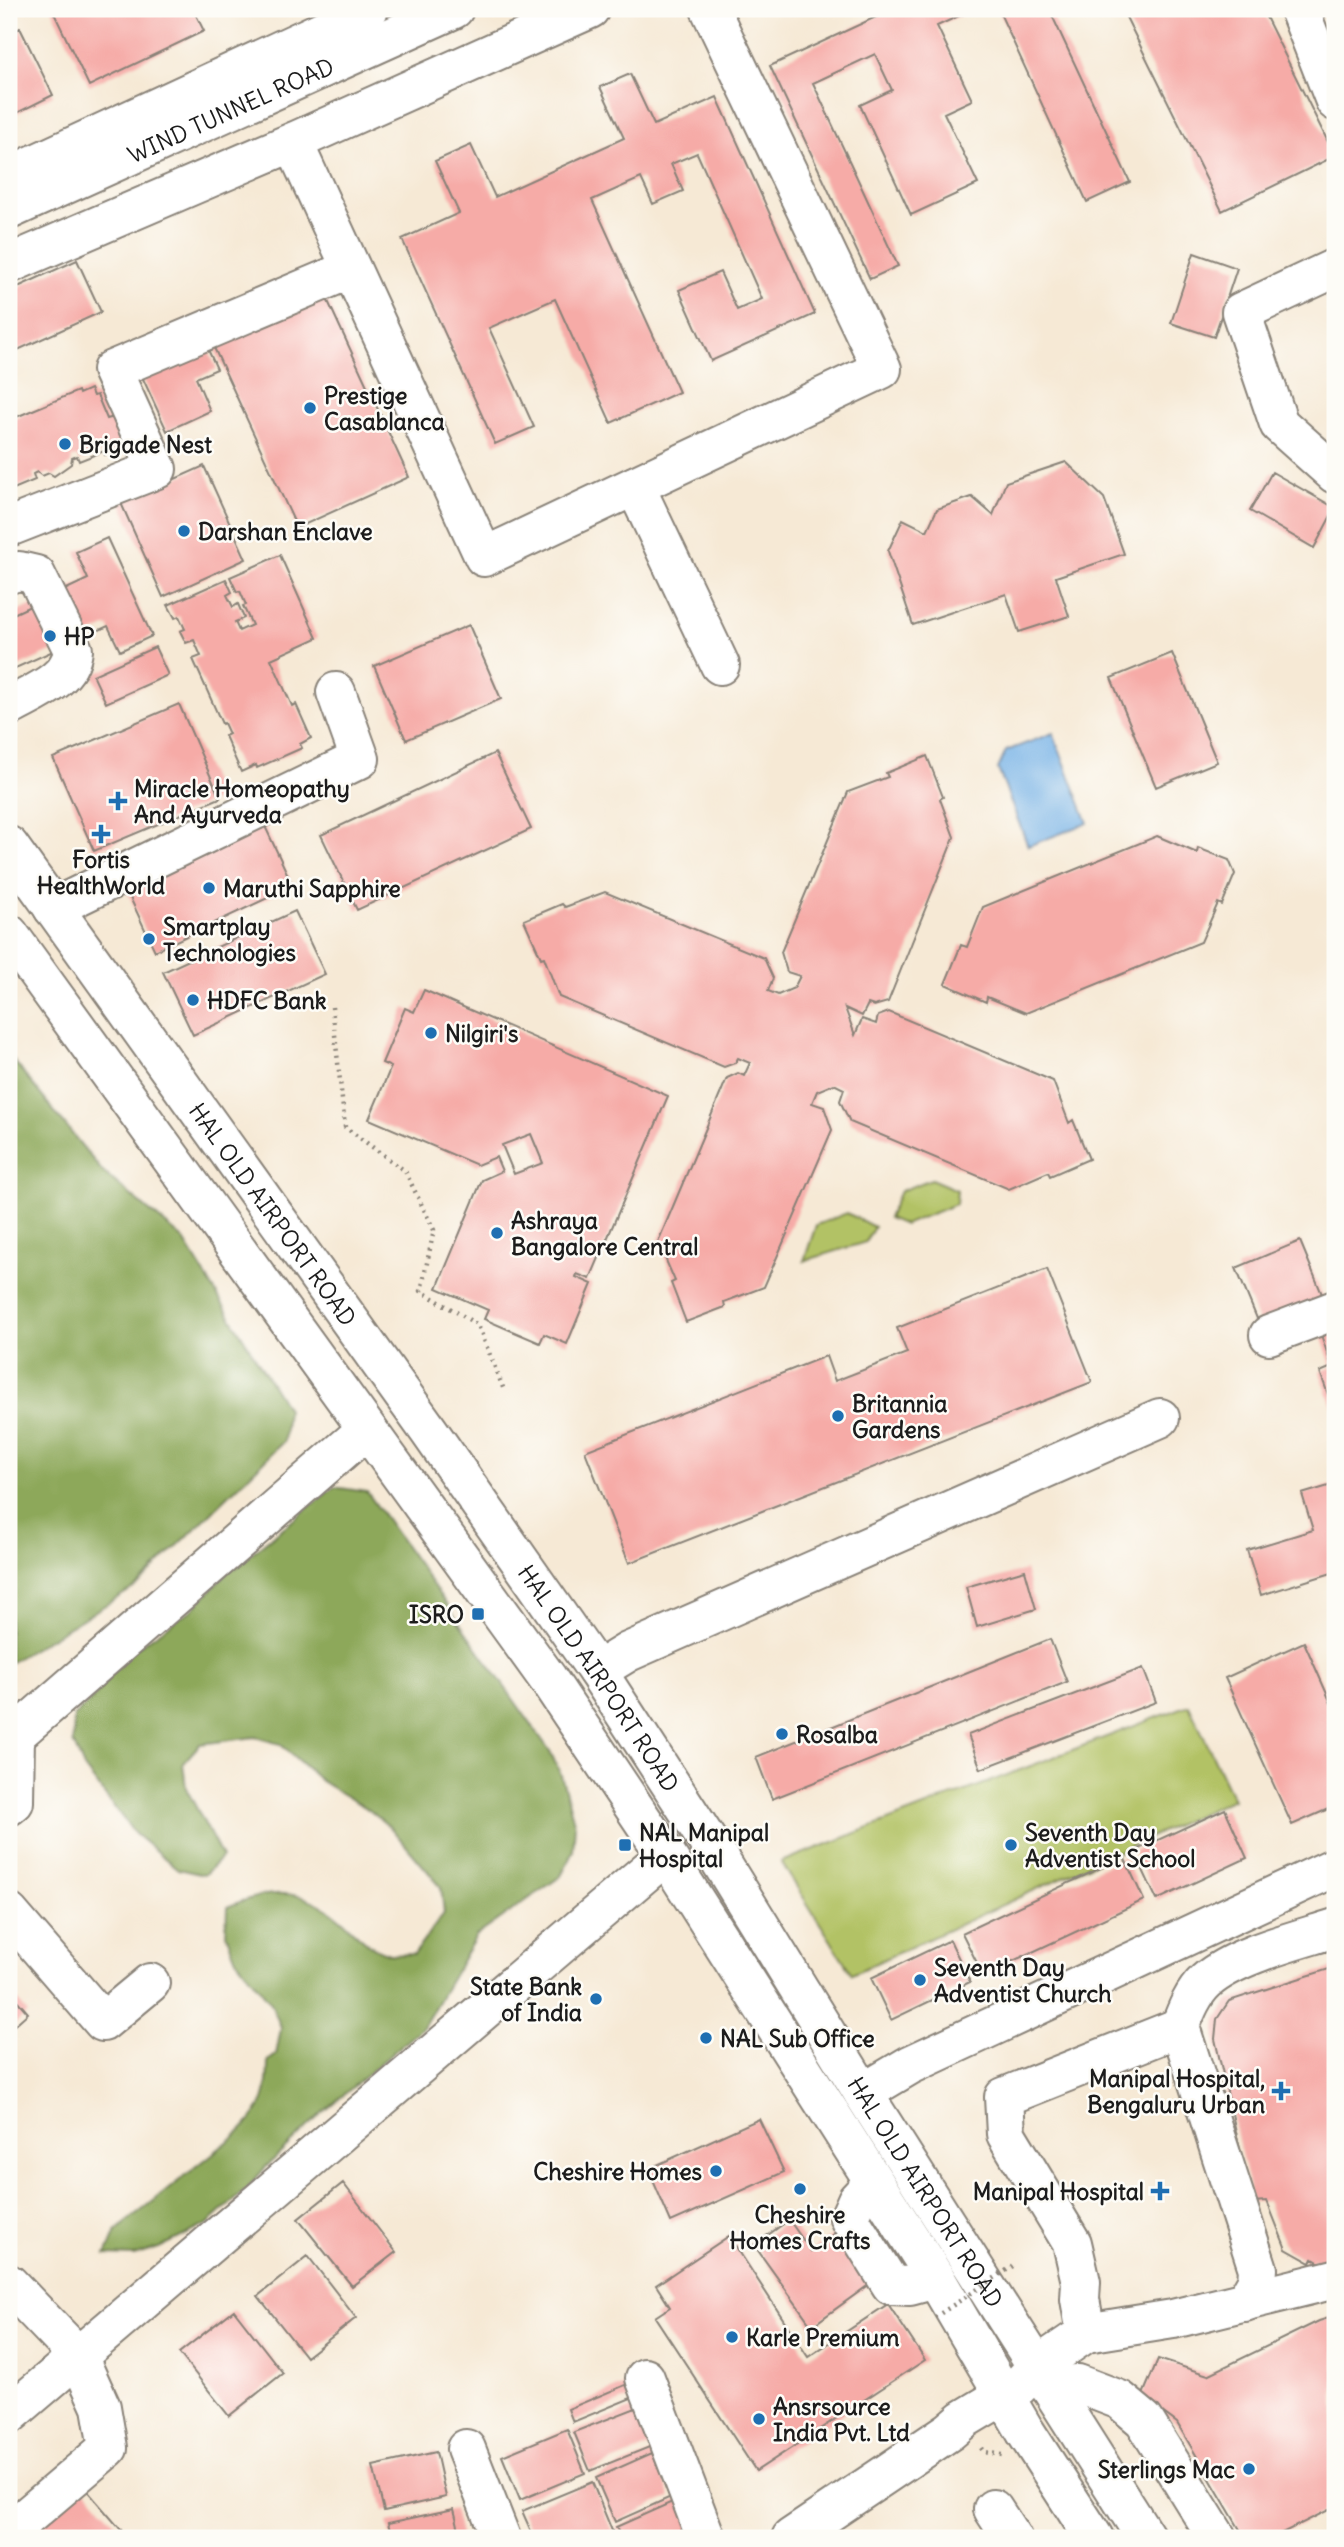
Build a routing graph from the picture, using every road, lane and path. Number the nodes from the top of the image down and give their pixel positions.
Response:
1 (369, 9) edge
2 (454, 9) edge
3 (590, 9) edge
4 (710, 9) edge
5 (1299, 9) edge
6 (1335, 101) edge
7 (293, 142) junction
8 (9, 176) edge
9 (9, 210) edge
10 (9, 264) edge
11 (1335, 268) edge
12 (351, 269) junction
13 (1335, 474) edge
14 (635, 486) junction
15 (9, 527) edge
16 (9, 574) edge
17 (720, 665) dead end
18 (337, 692) dead end
19 (9, 707) edge
20 (9, 846) edge
21 (53, 908) junction
22 (9, 934) edge
23 (332, 1007) dead end
24 (1335, 1310) edge
25 (1269, 1335) dead end
26 (503, 1390) dead end
27 (1160, 1418) dead end
28 (366, 1430) junction
29 (597, 1671) junction
30 (12, 1735) edge
31 (9, 1806) edge
32 (666, 1855) junction
33 (1335, 1867) edge
34 (9, 1913) edge
35 (1335, 1927) edge
36 (150, 1983) dead end
37 (1180, 2027) junction
38 (863, 2093) junction
39 (1013, 2266) dead end
40 (1335, 2279) edge
41 (9, 2284) edge
42 (1245, 2302) junction
43 (935, 2318) dead end
44 (1086, 2333) junction
45 (78, 2356) junction
46 (1043, 2377) junction
47 (645, 2378) dead end
48 (1004, 2396) junction
49 (9, 2414) edge
50 (950, 2431) junction
51 (1025, 2431) junction
52 (466, 2449) dead end
53 (9, 2532) edge
54 (501, 2538) edge
55 (706, 2538) edge
56 (791, 2538) edge
57 (1094, 2538) edge
58 (1146, 2538) edge
59 (1217, 2538) edge

1 - 8 main road, WIND TUNNEL ROAD
2 - 9 main road, WIND TUNNEL ROAD
3 - 7 main road
4 - 14 main road
5 - 6 main road
7 - 10 main road
7 - 12 main road
11 - 13 main road
12 - 14 main road
12 - 15 main road
14 - 17 main road
16 - 19 main road
18 - 21 main road
20 - 21 main road, HAL OLD AIRPORT ROAD
21 - 29 main road, HAL OLD AIRPORT ROAD
22 - 28 main road, HAL OLD AIRPORT ROAD
23 - 26 path
24 - 25 main road
27 - 29 main road
28 - 30 main road
28 - 32 main road, HAL OLD AIRPORT ROAD
29 - 38 main road, HAL OLD AIRPORT ROAD
30 - 31 main road
32 - 45 main road
32 - 48 main road, HAL OLD AIRPORT ROAD
33 - 38 main road
34 - 36 main road
35 - 37 main road
37 - 42 main road
37 - 44 main road
38 - 46 main road, HAL OLD AIRPORT ROAD
39 - 43 path, bridge
40 - 42 main road
41 - 45 main road
42 - 44 main road
44 - 46 main road
45 - 49 main road
45 - 53 main road
46 - 48 main road
46 - 58 main road, HAL OLD AIRPORT ROAD
46 - 59 main road
47 - 55 main road
48 - 50 main road
48 - 51 main road, HAL OLD AIRPORT ROAD
50 - 51 main road
50 - 56 main road
51 - 57 main road, HAL OLD AIRPORT ROAD
52 - 54 main road

